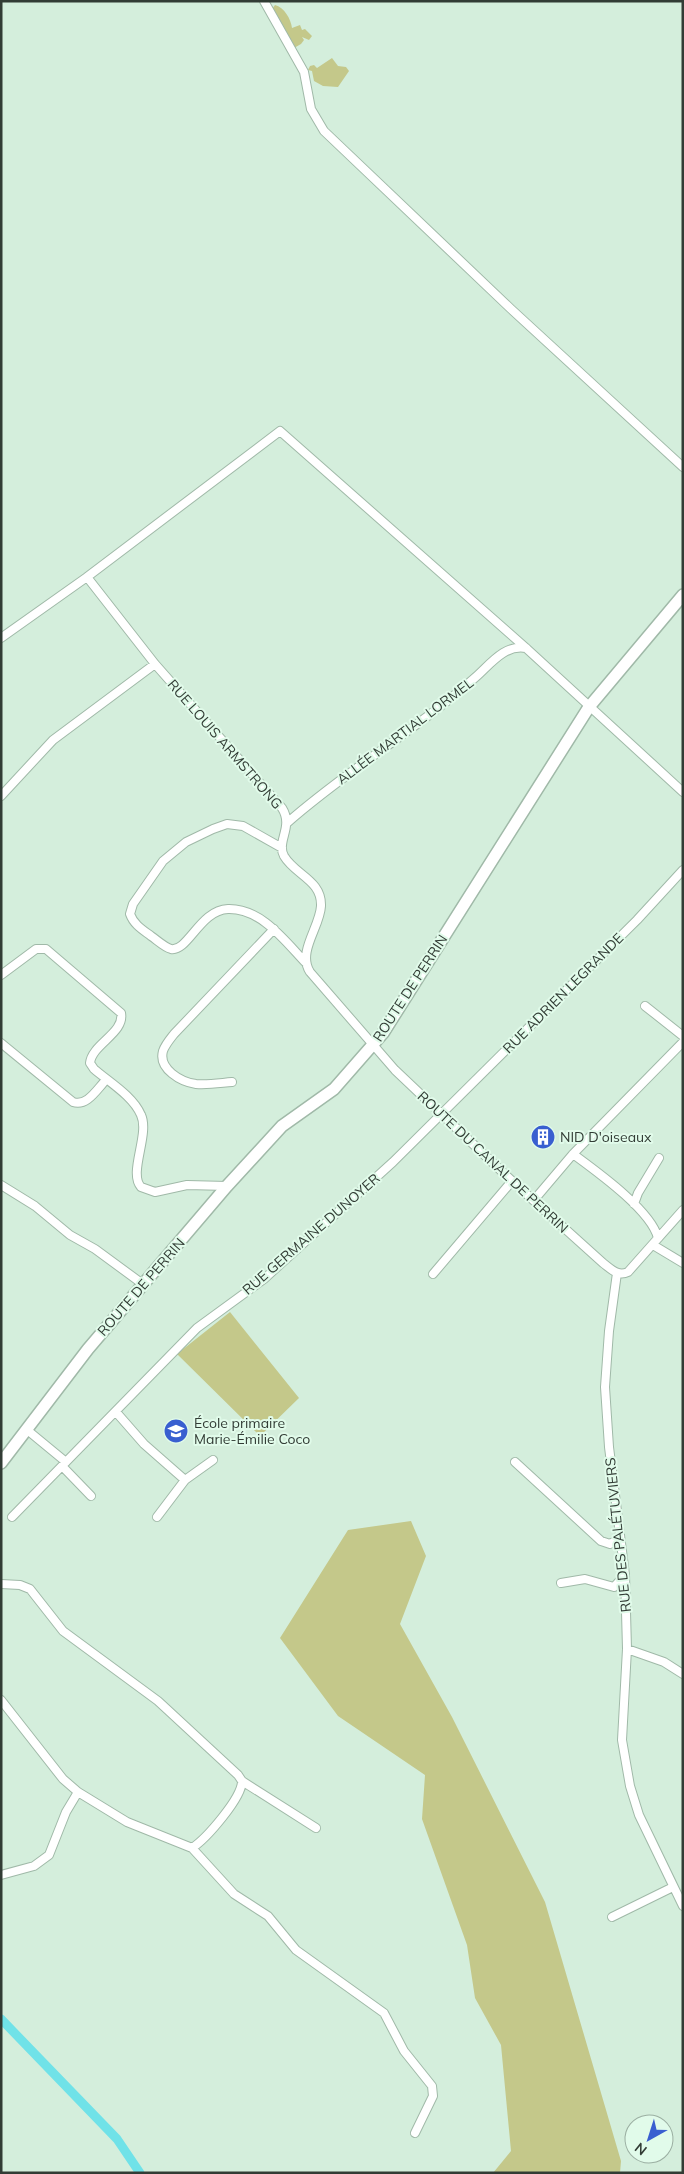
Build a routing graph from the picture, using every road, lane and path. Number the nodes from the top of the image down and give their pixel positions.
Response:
1 (264, 1) edge
2 (683, 467) edge
3 (87, 577) junction
4 (683, 594) edge
5 (1, 638) edge
6 (526, 648) junction
7 (155, 664) junction
8 (589, 707) junction
9 (683, 792) edge
10 (1, 796) edge
11 (288, 823) junction
12 (282, 848) junction
13 (683, 870) edge
14 (274, 929) junction
15 (305, 962) junction
16 (1, 975) edge
17 (645, 1006) dead end
18 (683, 1036) edge
19 (683, 1042) edge
20 (1, 1043) edge
21 (374, 1044) junction
22 (106, 1080) junction
23 (232, 1082) dead end
24 (441, 1114) junction
25 (573, 1154) junction
26 (659, 1158) dead end
27 (512, 1181) junction
28 (1, 1184) edge
29 (226, 1186) junction
30 (534, 1200) junction
31 (634, 1204) junction
32 (683, 1210) edge
33 (658, 1238) junction
34 (653, 1245) junction
35 (683, 1263) edge
36 (617, 1273) junction
37 (433, 1274) dead end
38 (144, 1285) junction
39 (116, 1412) junction
40 (26, 1428) junction
41 (213, 1460) dead end
42 (514, 1462) dead end
43 (1, 1463) edge
44 (64, 1464) junction
45 (185, 1480) junction
46 (91, 1496) dead end
47 (157, 1517) dead end
48 (12, 1518) dead end
49 (619, 1539) junction
50 (624, 1575) junction
51 (562, 1583) dead end
52 (1, 1584) edge
53 (627, 1649) junction
54 (683, 1674) edge
55 (1, 1700) edge
56 (242, 1781) junction
57 (78, 1792) junction
58 (316, 1828) dead end
59 (192, 1848) junction
60 (1, 1874) edge
61 (673, 1887) junction
62 (683, 1906) edge
63 (612, 1917) dead end
64 (415, 2133) dead end

1 - 2 street
3 - 5 street
3 - 6 street
3 - 7 street, RUE LOUIS ARMSTRONG
4 - 8 main road, ROUTE DE PERRIN
6 - 8 street
6 - 11 street, ALLÉE MARTIAL LORMEL
7 - 10 street
7 - 11 street, RUE LOUIS ARMSTRONG
8 - 9 street
8 - 21 main road, ROUTE DE PERRIN
11 - 12 street, RUE LOUIS ARMSTRONG
12 - 14 street
12 - 15 street
13 - 24 street, RUE ADRIEN LEGRANDE
14 - 15 street
14 - 23 street
15 - 21 street
16 - 22 street
17 - 18 street
19 - 25 street
20 - 22 street
21 - 24 street, ROUTE DU CANAL DE PERRIN
21 - 29 main road, ROUTE DE PERRIN
22 - 29 street
24 - 27 street, ROUTE DU CANAL DE PERRIN
24 - 39 street, RUE GERMAINE DUNOYER
25 - 30 street
25 - 31 street
26 - 31 street
27 - 30 street, ROUTE DU CANAL DE PERRIN
27 - 37 street
28 - 38 street
29 - 38 main road, ROUTE DE PERRIN
30 - 36 street, ROUTE DU CANAL DE PERRIN
31 - 33 street
32 - 33 street
33 - 34 street
34 - 35 street
34 - 36 street
36 - 49 street, RUE DES PALÉTUVIERS
38 - 40 main road, ROUTE DE PERRIN
39 - 44 street, RUE GERMAINE DUNOYER
39 - 45 street
40 - 43 main road, ROUTE DE PERRIN
40 - 44 street
41 - 45 street
42 - 49 street
44 - 46 street
44 - 48 street, RUE GERMAINE DUNOYER
45 - 47 street
49 - 50 street, RUE DES PALÉTUVIERS
50 - 51 street
50 - 53 street, RUE DES PALÉTUVIERS
52 - 56 street
53 - 54 street
53 - 61 street, RUE DES PALÉTUVIERS
55 - 57 street
56 - 58 street
56 - 59 street
57 - 59 street
57 - 60 street
59 - 64 street
61 - 62 street, RUE DES PALÉTUVIERS
61 - 63 street

